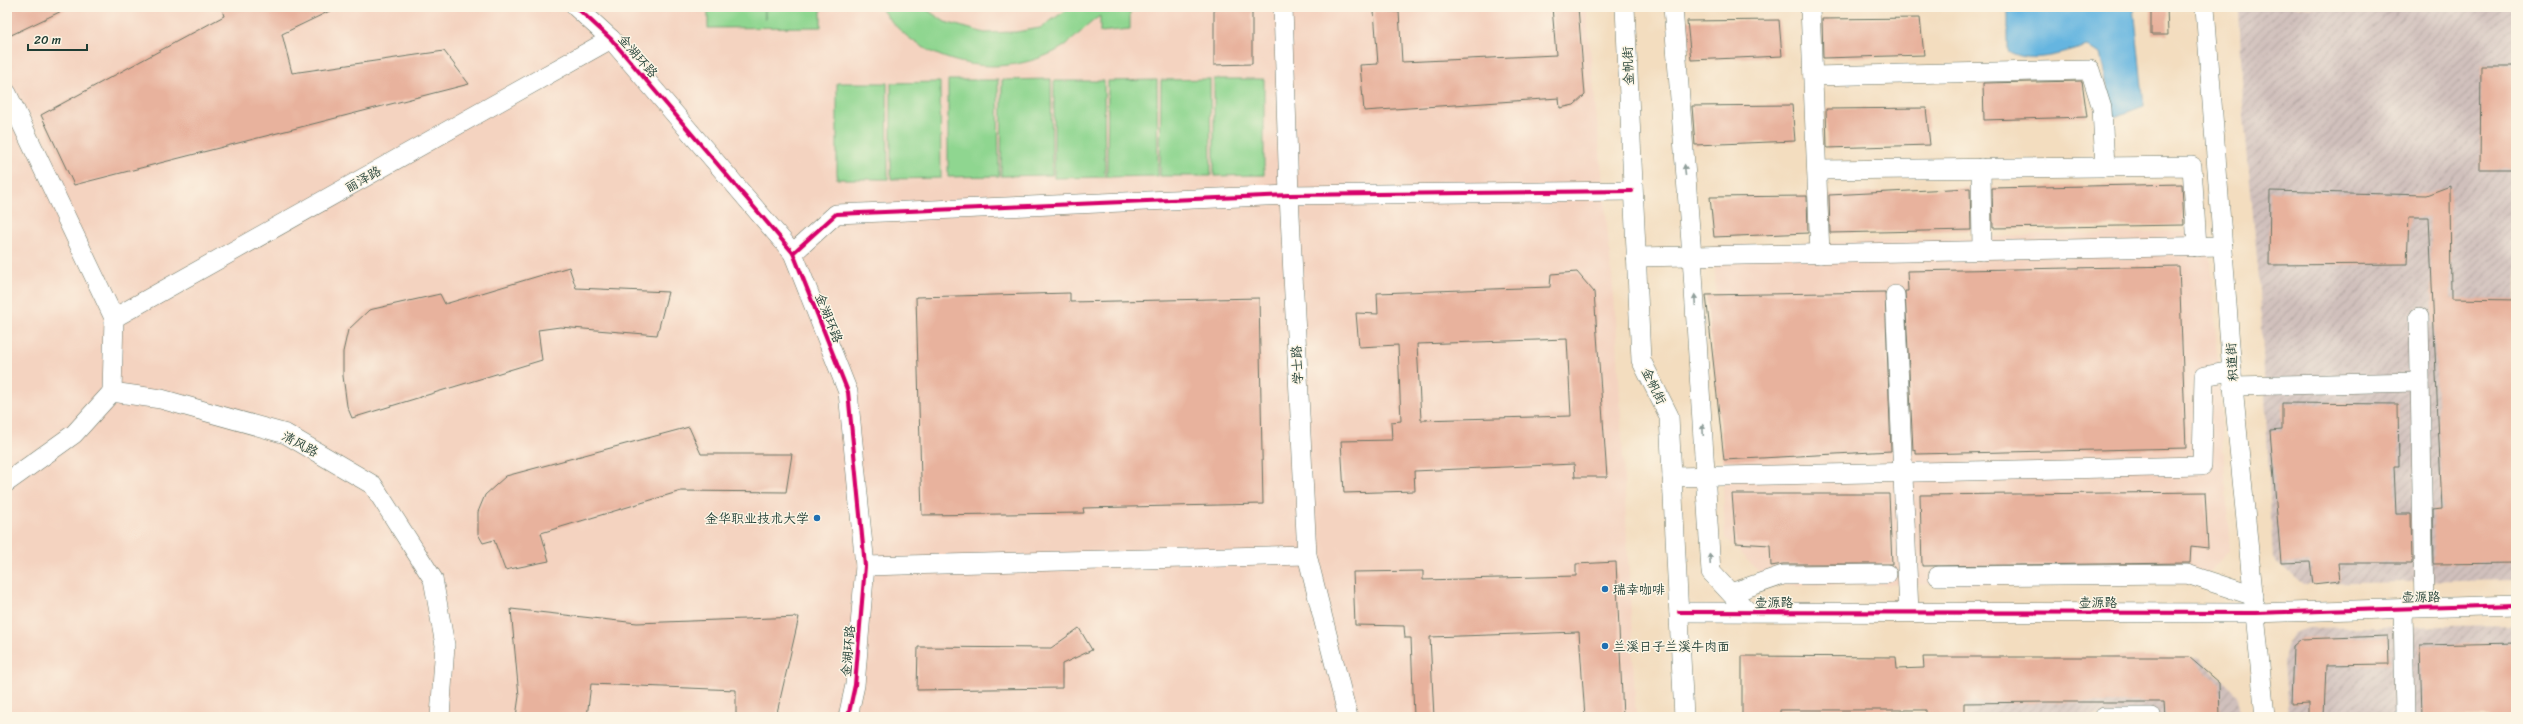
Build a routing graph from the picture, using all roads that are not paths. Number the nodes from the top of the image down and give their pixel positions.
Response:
1 (576, 7) edge
2 (1283, 7) edge
3 (1625, 7) edge
4 (1672, 7) edge
5 (1810, 7) edge
6 (2205, 7) edge
7 (611, 39) junction
8 (1813, 76) junction
9 (7, 93) edge
10 (2105, 167) junction
11 (1981, 168) junction
12 (1817, 170) junction
13 (1632, 191) junction
14 (1289, 195) junction
15 (2223, 246) junction
16 (2198, 247) junction
17 (1982, 251) junction
18 (793, 252) junction
19 (1820, 254) junction
20 (1692, 256) junction
21 (1636, 258) junction
22 (1895, 294) dead end
23 (2419, 317) dead end
24 (114, 318) junction
25 (2233, 378) junction
26 (2420, 382) junction
27 (112, 392) junction
28 (1903, 473) junction
29 (1706, 477) junction
30 (1672, 478) junction
31 (7, 482) edge
32 (1307, 554) junction
33 (865, 566) junction
34 (1887, 574) dead end
35 (1938, 576) dead end
36 (1731, 593) junction
37 (2255, 605) junction
38 (2516, 605) edge
39 (2424, 607) junction
40 (2403, 608) junction
41 (1679, 612) junction
42 (1748, 612) junction
43 (1909, 612) junction
44 (440, 717) edge
45 (848, 717) edge
46 (1348, 717) edge
47 (1684, 717) edge
48 (2104, 717) edge
49 (2152, 717) edge
50 (2265, 717) edge
51 (2405, 717) edge

1 - 7 street, 金湖环路
2 - 14 street, 学士路
3 - 13 street, 金帆街
20 -> 4 street
5 - 8 street
6 - 15 street, 积道街
7 - 18 street, 金湖环路
7 - 24 street, 丽泽路
8 - 10 street
8 - 12 street
9 - 24 street
10 - 11 street
10 - 16 street
11 - 12 street
11 - 17 street
12 - 19 street
13 - 14 street
13 - 21 street, 金帆街
14 - 18 street
14 - 32 street, 学士路
15 - 16 street
15 - 25 street, 积道街
16 - 17 street
17 - 19 street
18 - 33 street, 金湖环路
19 - 20 street
20 - 21 street
29 -> 20 street
21 - 30 street, 金帆街
22 - 28 street
23 - 26 street
24 - 27 street
25 - 26 street
25 - 28 street
25 - 37 street, 积道街
26 - 39 street
27 - 31 street
27 - 44 street, 清风路
28 - 29 street
28 - 43 street
29 - 30 street
36 -> 29 street
30 - 41 street, 金帆街
32 - 33 street
32 - 46 street, 学士路
33 - 45 street, 金湖环路
34 - 36 street
35 - 37 street
36 - 42 street
37 - 40 street, 壶源路
37 - 43 street, 壶源路
37 - 50 street, 积道街
38 - 39 street, 壶源路
39 - 40 street, 壶源路
40 - 51 street
41 - 42 street, 壶源路
41 - 47 street, 金帆街
42 - 43 street, 壶源路
48 - 49 street

